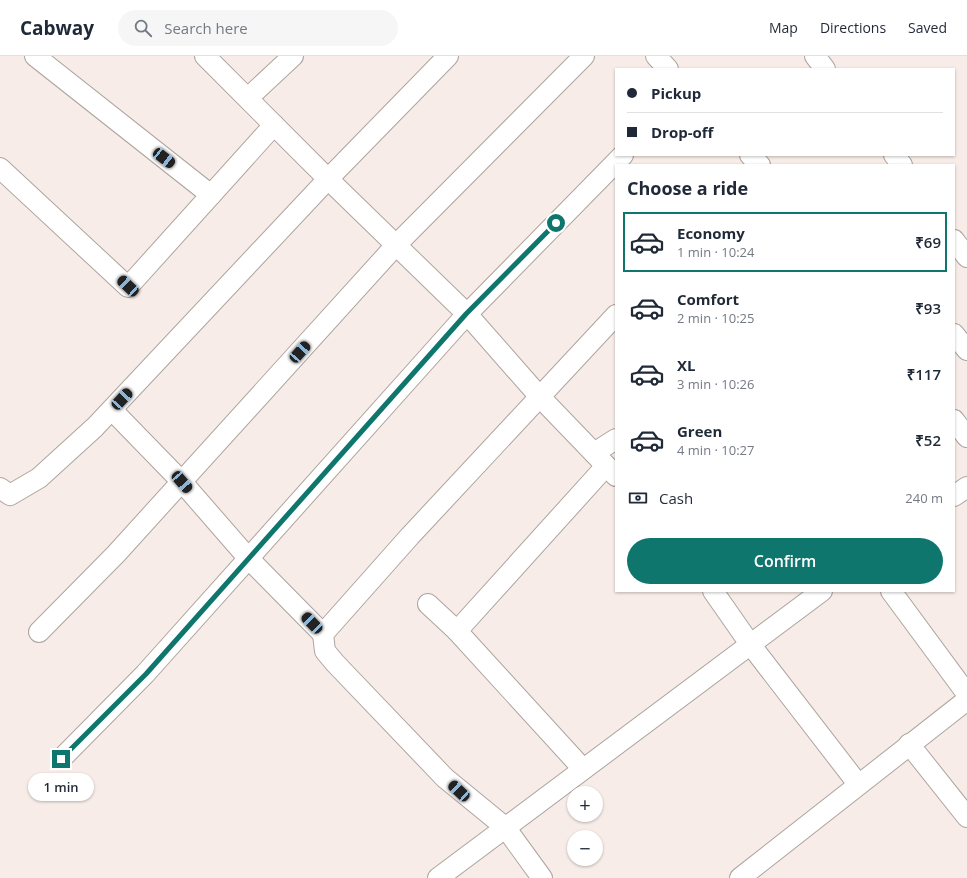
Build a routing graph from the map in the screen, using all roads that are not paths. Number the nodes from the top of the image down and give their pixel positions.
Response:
1 (35, 56) edge
2 (206, 56) edge
3 (292, 56) edge
4 (584, 56) edge
5 (656, 56) edge
6 (815, 56) edge
7 (443, 58) edge
8 (667, 68) edge
9 (824, 68) edge
10 (248, 98) junction
11 (274, 125) junction
12 (622, 156) edge
13 (751, 156) edge
14 (895, 156) edge
15 (759, 164) edge
16 (901, 164) edge
17 (0, 168) edge
18 (328, 179) junction
19 (211, 195) junction
20 (955, 241) edge
21 (397, 244) junction
22 (967, 257) edge
23 (466, 314) junction
24 (615, 316) edge
25 (955, 335) edge
26 (967, 350) edge
27 (539, 396) junction
28 (112, 410) junction
29 (955, 421) edge
30 (967, 437) edge
31 (615, 441) edge
32 (605, 465) edge
33 (182, 482) junction
34 (967, 487) edge
35 (0, 488) edge
36 (955, 495) edge
37 (249, 559) junction
38 (713, 592) edge
39 (821, 592) edge
40 (892, 592) edge
41 (428, 604) dead end
42 (457, 631) junction
43 (39, 632) dead end
44 (323, 634) junction
45 (750, 644) junction
46 (967, 694) edge
47 (967, 700) edge
48 (909, 744) junction
49 (61, 759) dead end
50 (583, 769) junction
51 (858, 784) junction
52 (967, 817) edge
53 (505, 827) junction
54 (438, 878) edge
55 (542, 878) edge
56 (740, 878) edge

1 - 19 street
2 - 10 street
3 - 10 street
4 - 21 street
5 - 8 street
6 - 9 street
7 - 18 street
10 - 11 street
11 - 18 street
11 - 19 street
12 - 23 street
13 - 15 street
14 - 16 street
17 - 19 street
18 - 21 street
18 - 28 street
20 - 22 street
21 - 23 street
21 - 33 street
23 - 27 street
23 - 37 street
24 - 27 street
25 - 26 street
27 - 32 street
27 - 44 street
28 - 33 street
28 - 35 street
29 - 30 street
31 - 32 street
32 - 42 street
33 - 37 street
33 - 43 street
34 - 36 street
37 - 44 street
37 - 49 street
38 - 45 street
39 - 45 street
40 - 46 street
41 - 42 street
42 - 50 street
44 - 53 street
45 - 50 street
45 - 51 street
47 - 48 street
48 - 51 street
48 - 52 street
50 - 53 street
51 - 56 street
53 - 54 street
53 - 55 street

